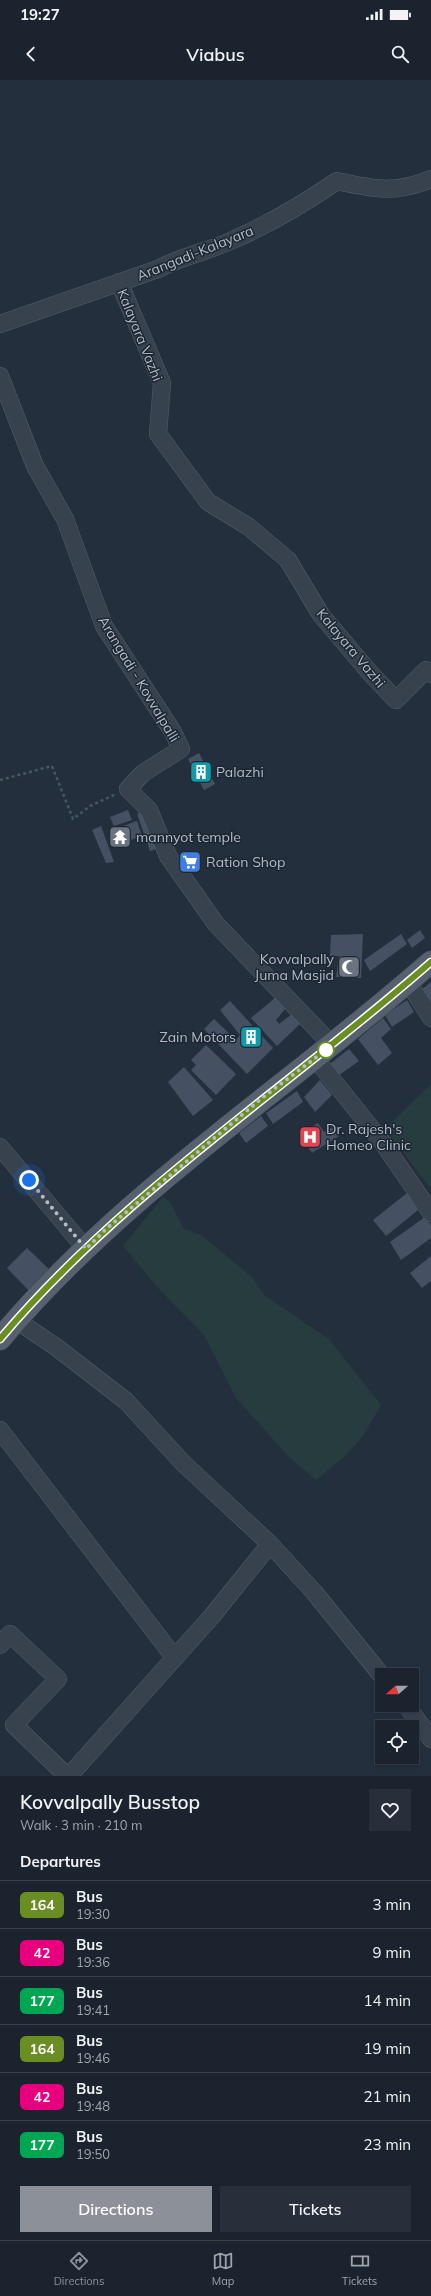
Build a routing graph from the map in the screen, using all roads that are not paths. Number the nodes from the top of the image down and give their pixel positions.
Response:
1 (431, 179) edge
2 (119, 282) junction
3 (0, 324) edge
4 (0, 376) edge
5 (431, 674) edge
6 (431, 962) edge
7 (408, 982) junction
8 (431, 1018) edge
9 (323, 1052) junction
10 (0, 1147) edge
11 (431, 1213) edge
12 (86, 1249) junction
13 (16, 1320) junction
14 (0, 1339) edge
15 (0, 1430) edge
16 (270, 1544) junction
17 (0, 1645) edge
18 (174, 1656) junction
19 (376, 1668) edge
20 (411, 1712) edge
21 (431, 1740) edge
22 (68, 1776) edge

1 - 2 street, Arangadi-Kalayara
2 - 3 street, Arangadi-Kalayara
2 - 5 street, Kalayara Vazhi
4 - 9 street, Arangadi - Kovvalpalli
6 - 7 main road
7 - 8 street
7 - 9 main road
9 - 11 street
9 - 12 main road
10 - 12 street
12 - 13 main road
13 - 14 main road
13 - 16 street
15 - 18 street
16 - 18 street
16 - 19 street
17 - 22 street
18 - 22 street
20 - 21 street

